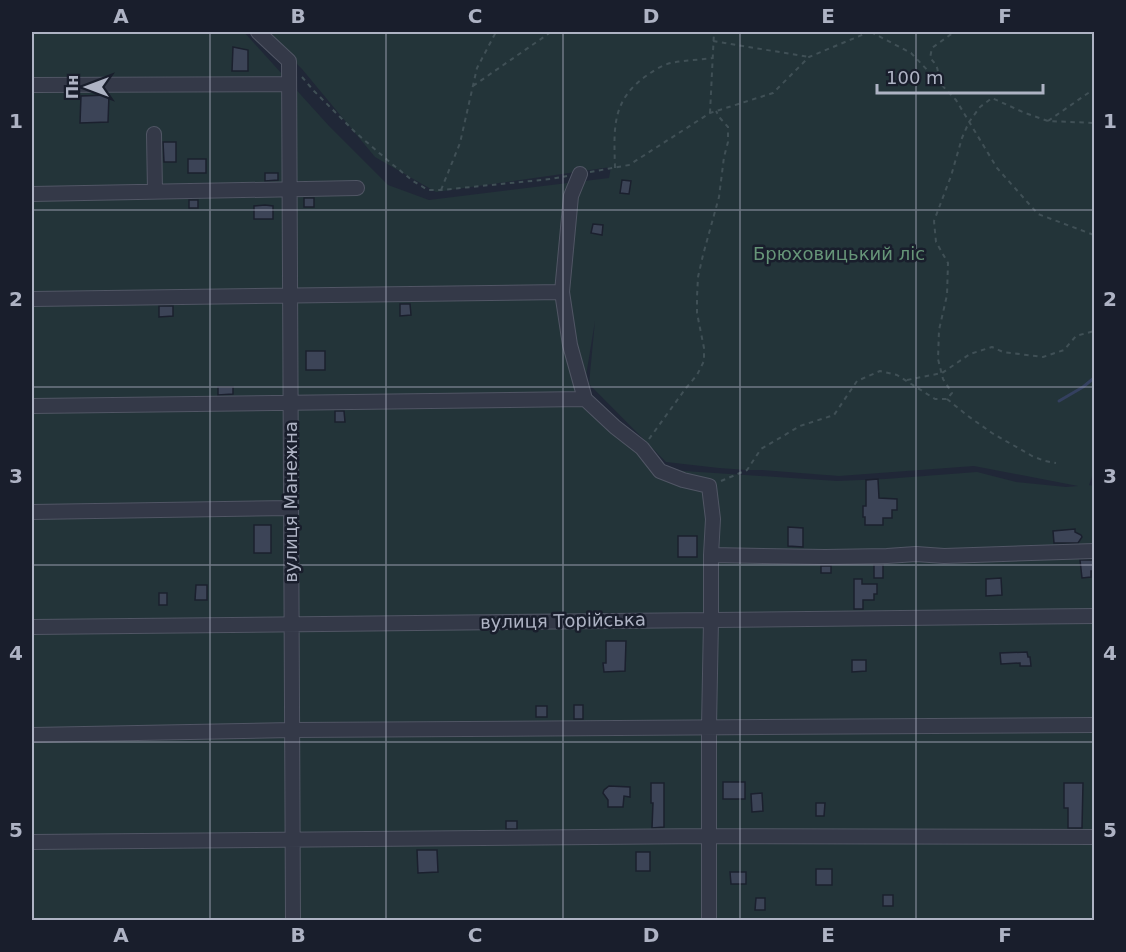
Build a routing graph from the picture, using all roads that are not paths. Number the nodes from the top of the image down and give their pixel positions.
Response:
1 (258, 32) edge
2 (289, 84) junction
3 (32, 85) edge
4 (154, 134) dead end
5 (580, 174) road end
6 (357, 188) dead end
7 (289, 189) junction
8 (155, 191) junction
9 (32, 194) edge
10 (562, 292) junction
11 (290, 296) junction
12 (32, 299) edge
13 (585, 399) junction
14 (291, 402) junction
15 (32, 406) edge
16 (291, 508) junction
17 (32, 512) edge
18 (1095, 551) edge
19 (711, 555) junction
20 (1095, 616) edge
21 (711, 620) junction
22 (292, 624) junction
23 (32, 627) edge
24 (1095, 725) edge
25 (709, 727) junction
26 (292, 730) junction
27 (32, 735) edge
28 (709, 836) junction
29 (1095, 837) edge
30 (293, 839) junction
31 (32, 842) edge
32 (293, 921) edge
33 (709, 921) edge

1 - 2 street, вулиця Манежна
2 - 3 street
2 - 7 street, вулиця Манежна
4 - 8 street
5 - 10 street
6 - 7 street
7 - 8 street
7 - 11 street, вулиця Манежна
8 - 9 street
10 - 11 street
10 - 13 street
11 - 12 street
11 - 14 street, вулиця Манежна
13 - 14 street
13 - 19 street
14 - 15 street
14 - 16 street, вулиця Манежна
16 - 17 street
16 - 22 street, вулиця Манежна
18 - 19 street
19 - 21 street
20 - 21 street, вулиця Торійська
21 - 22 street, вулиця Торійська
21 - 25 street
22 - 23 street, вулиця Торійська
22 - 26 street, вулиця Манежна
24 - 25 street
25 - 26 street
25 - 28 street
26 - 27 street
26 - 30 street, вулиця Манежна
28 - 29 street
28 - 30 street
28 - 33 street
30 - 31 street
30 - 32 street, вулиця Манежна

